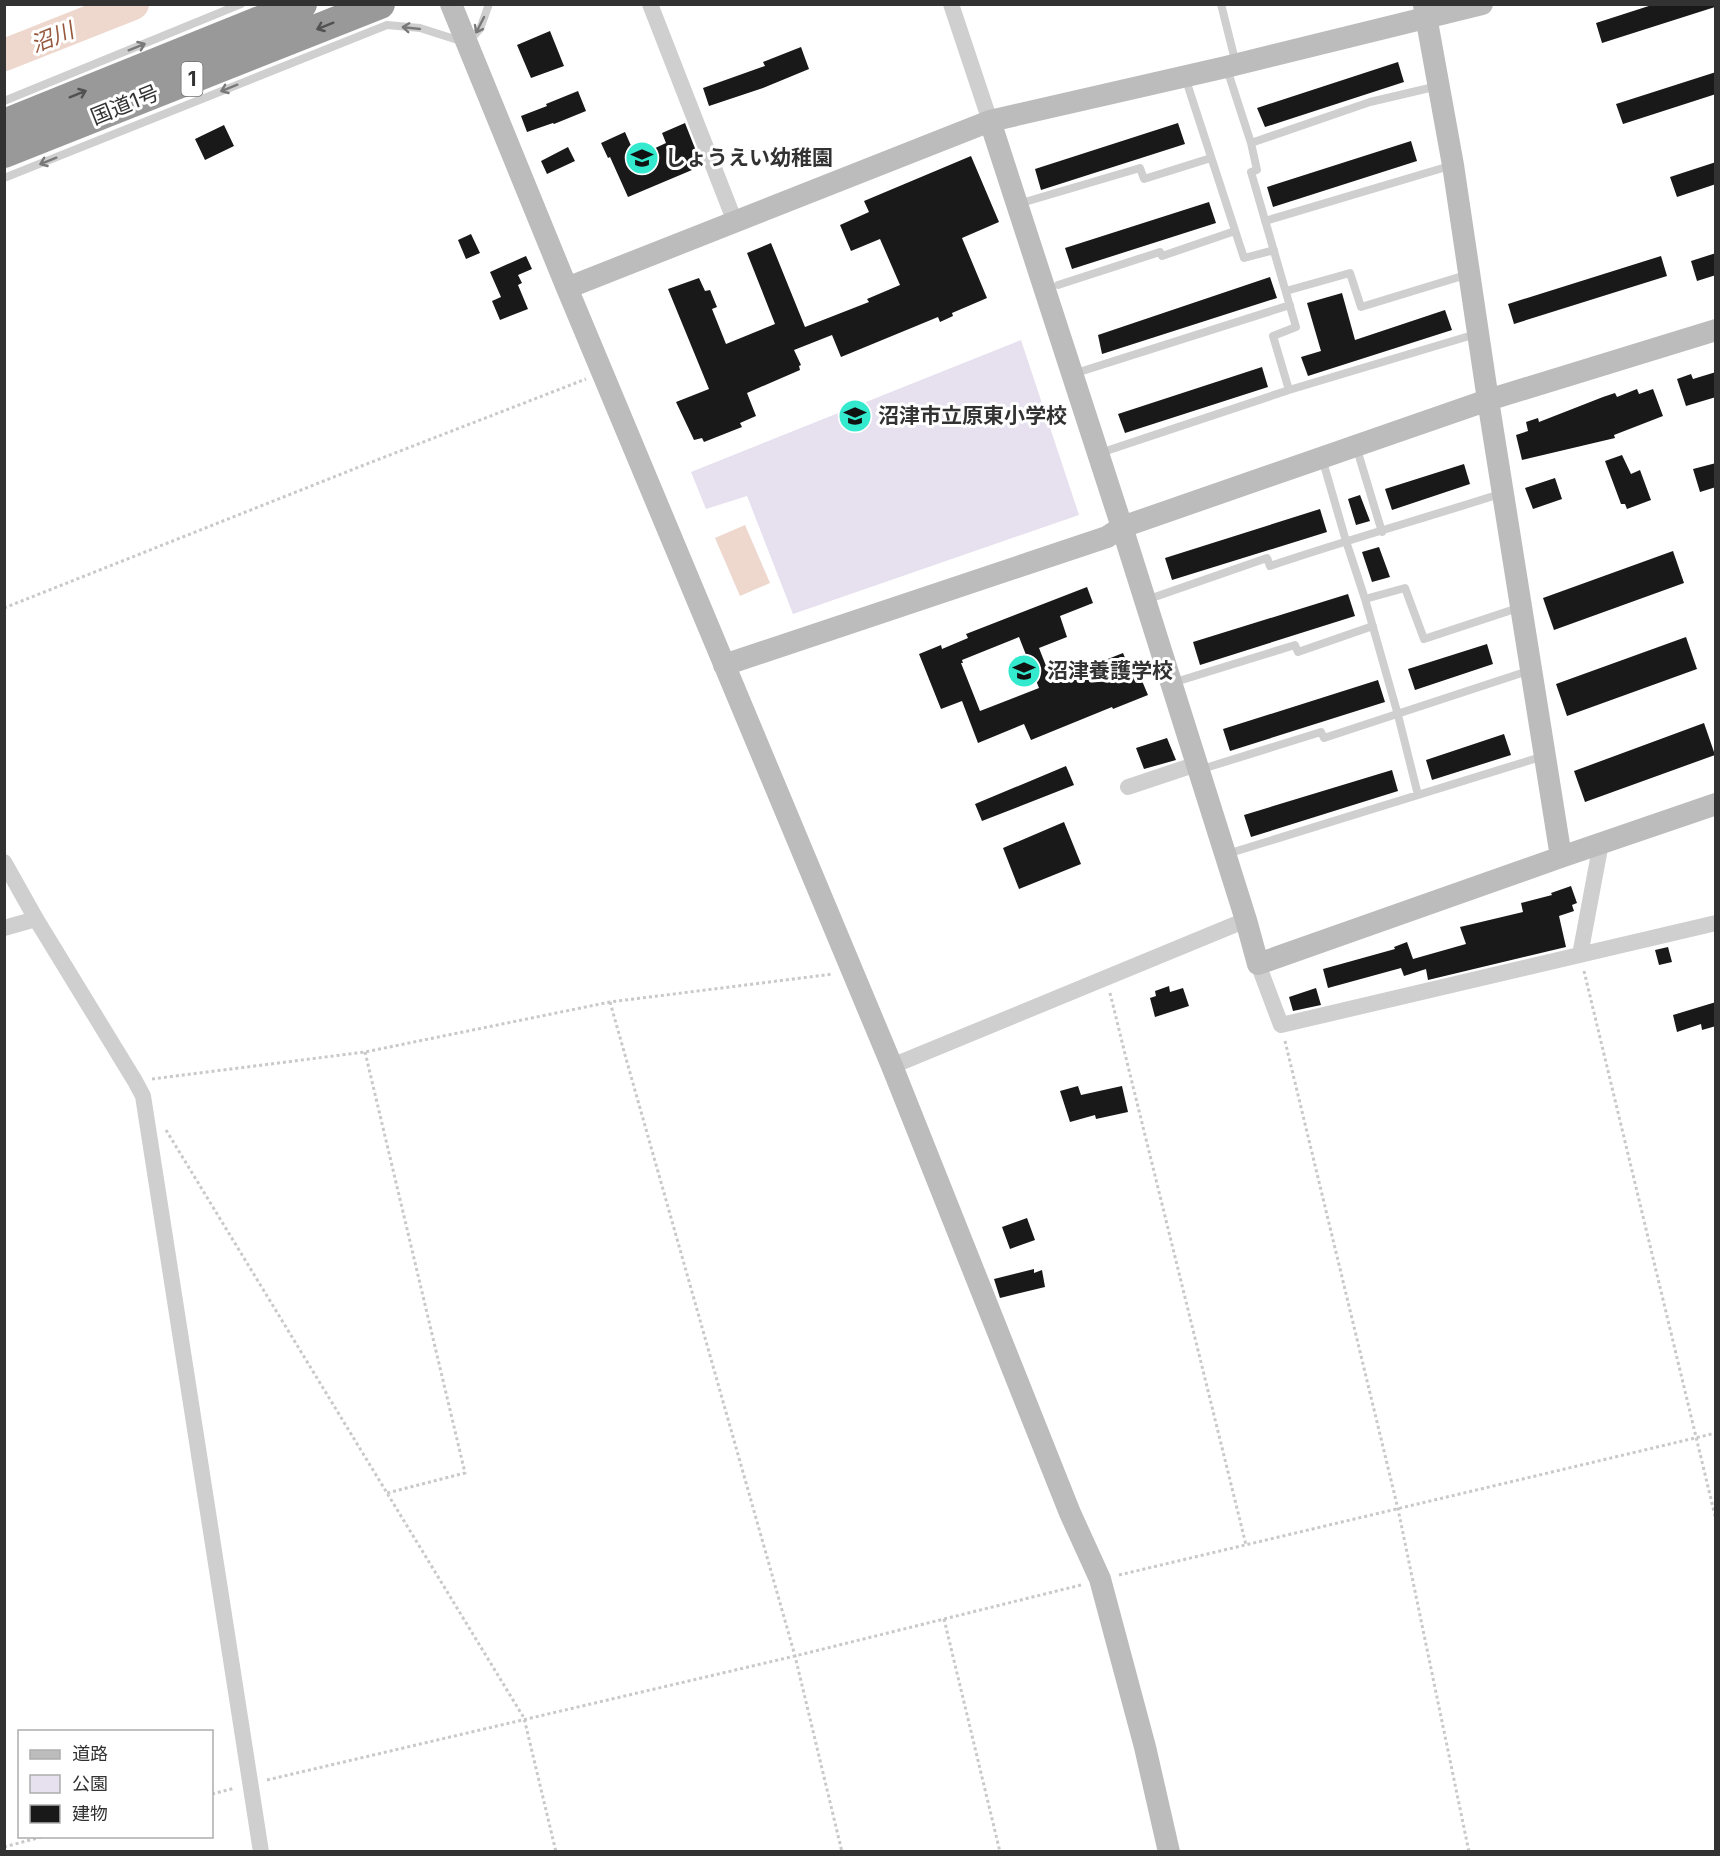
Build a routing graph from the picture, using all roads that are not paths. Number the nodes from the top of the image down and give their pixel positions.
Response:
1 (241, 4) edge
2 (302, 4) edge
3 (380, 4) edge
4 (452, 4) edge
5 (489, 4) edge
6 (650, 4) edge
7 (951, 4) edge
8 (1221, 4) edge
9 (1482, 4) edge
10 (1426, 11) edge
11 (467, 44) junction
12 (1231, 66) junction
13 (1185, 76) junction
14 (1438, 86) junction
15 (4, 101) edge
16 (990, 121) junction
17 (4, 124) edge
18 (1251, 143) junction
19 (4, 153) edge
20 (1211, 158) junction
21 (1453, 165) junction
22 (4, 178) edge
23 (1017, 205) junction
24 (1265, 221) junction
25 (735, 222) junction
26 (1235, 231) junction
27 (1274, 250) junction
28 (1469, 273) junction
29 (1058, 285) dead end
30 (567, 288) junction
31 (1286, 291) junction
32 (1290, 305) junction
33 (1716, 330) edge
34 (1479, 333) junction
35 (1072, 374) junction
36 (1289, 390) junction
37 (1488, 400) junction
38 (1355, 446) junction
39 (1098, 454) junction
40 (1322, 458) junction
41 (1503, 493) junction
42 (1122, 527) junction
43 (1382, 532) junction
44 (1346, 541) junction
45 (1365, 599) junction
46 (1145, 601) junction
47 (1521, 607) junction
48 (1373, 626) junction
49 (724, 665) junction
50 (1531, 670) junction
51 (1172, 683) junction
52 (1398, 715) junction
53 (1545, 756) junction
54 (1198, 767) junction
55 (1128, 787) dead end
56 (1418, 795) junction
57 (1716, 804) edge
58 (1601, 843) junction
59 (1226, 855) junction
60 (1561, 857) junction
61 (4, 862) edge
62 (36, 919) junction
63 (1246, 920) junction
64 (1716, 923) edge
65 (4, 928) edge
66 (1580, 955) junction
67 (1258, 964) junction
68 (892, 1066) junction
69 (261, 1851) edge
70 (1169, 1851) edge

15 -> 1 lane
17 -> 2 highway, 国道1号 / 1
3 -> 19 highway, 国道1号 / 1
4 - 11 street
5 -> 11 lane
6 - 25 street
7 - 16 street
8 - 12 lane
9 - 10 street
10 - 12 street
10 - 14 street
11 -> 22 lane
11 - 30 street
12 - 13 street
12 - 18 lane
13 - 16 street
13 - 20 lane
14 - 18 lane
14 - 21 street
16 - 23 street
16 - 25 street
18 - 24 lane
20 - 23 lane
20 - 26 lane
21 - 24 lane
21 - 28 street
23 - 35 street
24 - 27 lane
25 - 30 street
26 - 27 lane
26 - 29 lane
27 - 31 lane
28 - 31 lane
28 - 34 street
30 - 49 street
31 - 32 lane
32 - 35 lane
32 - 36 lane
33 - 37 street
34 - 36 lane
34 - 37 street
35 - 39 street
36 - 39 lane
37 - 38 street
37 - 41 street
38 - 40 street
38 - 43 lane
39 - 42 street
40 - 42 street
40 - 44 lane
41 - 43 lane
41 - 47 street
42 - 46 street
42 - 49 street
43 - 44 lane
44 - 45 lane
44 - 46 lane
45 - 47 lane
45 - 48 lane
46 - 51 street
47 - 50 street
48 - 51 lane
48 - 52 lane
49 - 68 street
50 - 52 lane
50 - 53 street
51 - 54 street
52 - 54 lane
52 - 56 lane
53 - 56 lane
53 - 60 street
54 - 55 street
54 - 59 street
56 - 59 lane
57 - 58 street
58 - 60 street
58 - 66 street
59 - 63 street
60 - 67 street
61 - 62 street
62 - 65 street
62 - 69 street
63 - 67 street
63 - 68 street
64 - 66 street
66 - 67 street
68 - 70 street

